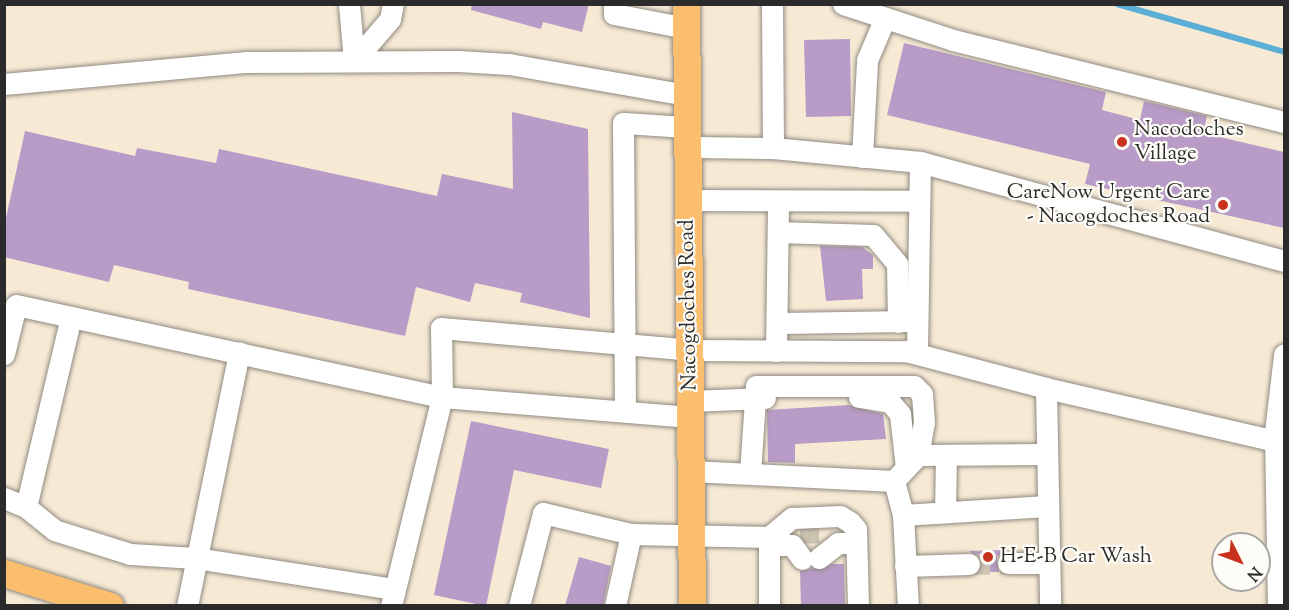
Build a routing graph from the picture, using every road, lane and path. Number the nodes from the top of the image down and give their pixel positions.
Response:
1 (349, 4) edge
2 (393, 4) edge
3 (614, 4) edge
4 (772, 4) edge
5 (843, 4) edge
6 (686, 16) edge
7 (885, 18) junction
8 (354, 61) junction
9 (4, 84) edge
10 (687, 95) junction
11 (1284, 122) edge
12 (687, 137) junction
13 (773, 148) junction
14 (862, 157) junction
15 (920, 162) junction
16 (688, 201) junction
17 (778, 201) junction
18 (918, 201) junction
19 (778, 232) junction
20 (1284, 261) edge
21 (71, 317) junction
22 (908, 321) junction
23 (777, 323) junction
24 (627, 346) junction
25 (690, 350) junction
26 (776, 351) junction
27 (239, 352) junction
28 (917, 352) junction
29 (4, 354) edge
30 (1284, 356) edge
31 (1046, 388) junction
32 (1282, 394) edge
33 (442, 397) junction
34 (753, 399) junction
35 (690, 409) junction
36 (625, 411) junction
37 (1280, 443) edge
38 (1047, 454) junction
39 (946, 455) junction
40 (906, 468) junction
41 (691, 471) junction
42 (750, 473) junction
43 (4, 498) edge
44 (1047, 506) junction
45 (26, 507) junction
46 (945, 512) junction
47 (903, 515) junction
48 (691, 532) junction
49 (631, 534) junction
50 (769, 541) junction
51 (816, 545) junction
52 (196, 558) junction
53 (1008, 563) tunnel mouth
54 (1049, 563) junction
55 (969, 564) tunnel mouth
56 (905, 566) junction
57 (4, 573) edge
58 (393, 598) edge
59 (692, 605) edge
60 (110, 606) edge
61 (187, 606) edge
62 (519, 606) edge
63 (615, 606) edge
64 (769, 606) edge
65 (858, 606) edge
66 (908, 606) edge
67 (1050, 606) edge
68 (1278, 606) edge

1 - 8 lane
2 - 8 lane
3 - 6 lane
4 - 13 lane
5 - 7 lane
6 - 10 main road, Nacogdoches Road
7 - 11 lane
7 - 14 lane
8 - 9 lane
8 - 10 lane
10 - 12 main road, Nacogdoches Road
12 - 13 lane
12 - 16 main road, Nacogdoches Road
12 - 24 lane
13 - 14 lane
14 - 15 lane
15 - 18 lane
15 - 20 lane
16 - 17 lane
16 - 25 main road, Nacogdoches Road
17 - 18 lane
17 - 19 lane
18 - 22 lane
19 - 22 lane
19 - 23 lane
21 - 27 lane
21 - 29 lane
21 - 45 lane
22 - 23 lane
22 - 28 lane
23 - 26 lane
24 - 25 lane
24 - 33 lane
24 - 36 lane
25 - 26 lane
25 - 35 main road, Nacogdoches Road
26 - 28 lane
27 - 33 lane
27 - 52 lane
28 - 31 lane
30 - 32 lane
31 - 37 lane
31 - 38 lane
32 - 37 lane
33 - 36 lane
33 - 58 lane
34 - 35 lane
34 - 40 lane
34 - 40 lane
34 - 42 lane
35 - 36 lane
35 - 41 main road, Nacogdoches Road
37 - 68 lane
38 - 39 lane
38 - 44 lane
39 - 40 lane
39 - 46 lane
40 - 42 lane
40 - 47 lane
41 - 42 lane
41 - 48 main road, Nacogdoches Road
43 - 45 lane
44 - 46 lane
44 - 54 lane
45 - 52 lane
46 - 47 lane
47 - 56 lane
48 - 49 lane
48 - 50 lane
48 - 59 main road, Nacogdoches Road
49 - 62 lane
49 - 63 lane
50 - 51 lane
50 - 51 lane
50 - 64 lane
51 - 65 lane
52 - 58 lane
52 - 61 lane
53 - 54 lane
54 - 67 lane
55 - 56 lane
56 - 66 lane
57 - 60 main road

